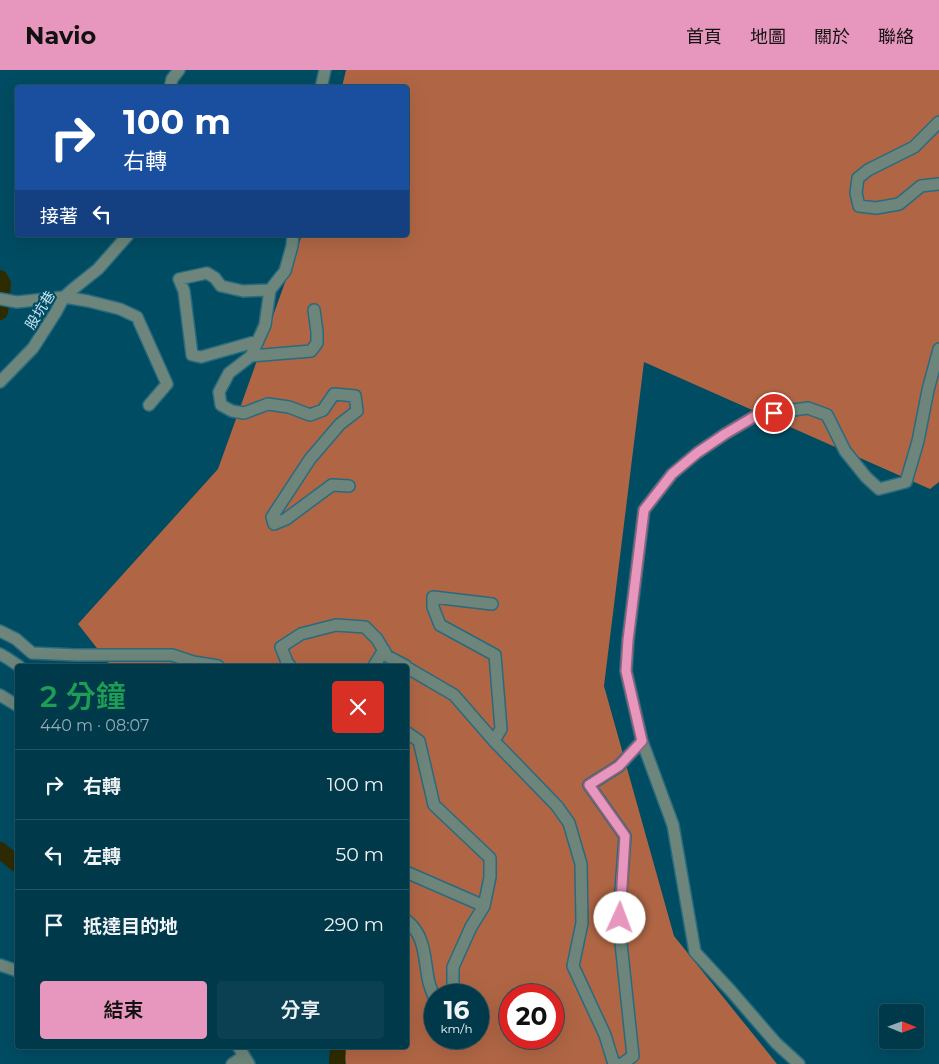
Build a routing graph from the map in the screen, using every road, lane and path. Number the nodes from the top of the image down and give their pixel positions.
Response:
1 (179, 70) edge
2 (325, 70) edge
3 (171, 85) edge
4 (322, 85) edge
5 (939, 122) edge
6 (939, 184) edge
7 (126, 237) edge
8 (293, 237) edge
9 (270, 290) junction
10 (64, 298) junction
11 (0, 299) edge
12 (314, 310) dead end
13 (258, 341) junction
14 (939, 349) edge
15 (251, 356) junction
16 (0, 382) edge
17 (149, 405) dead end
18 (349, 486) dead end
19 (492, 604) dead end
20 (0, 631) edge
21 (384, 650) junction
22 (0, 654) edge
23 (16, 664) edge
24 (206, 664) edge
25 (288, 664) edge
26 (375, 664) edge
27 (402, 664) edge
28 (409, 668) edge
29 (0, 695) edge
30 (15, 704) edge
31 (409, 734) edge
32 (494, 741) junction
33 (642, 741) junction
34 (409, 873) edge
35 (484, 906) junction
36 (409, 922) edge
37 (0, 965) edge
38 (15, 970) edge
39 (429, 984) edge
40 (453, 984) edge
41 (244, 1055) edge
42 (232, 1064) edge
43 (616, 1064) edge
44 (622, 1064) edge
45 (799, 1064) edge

1 - 3 street
2 - 4 street
5 - 6 street
7 - 10 street, 股坑巷
8 - 9 street
9 - 13 street
9 - 13 street
10 - 11 street
10 - 16 street, 股坑巷
10 - 17 street
12 - 15 street
13 - 15 street
14 - 33 street
15 - 18 street
19 - 32 street
20 - 24 street
21 - 25 street
21 - 26 street
21 - 27 street
22 - 23 street
28 - 32 street
29 - 30 street
31 - 35 street
32 - 43 street
33 - 44 street
33 - 45 street
34 - 35 street
35 - 40 street
36 - 39 street
37 - 38 street
41 - 42 street

